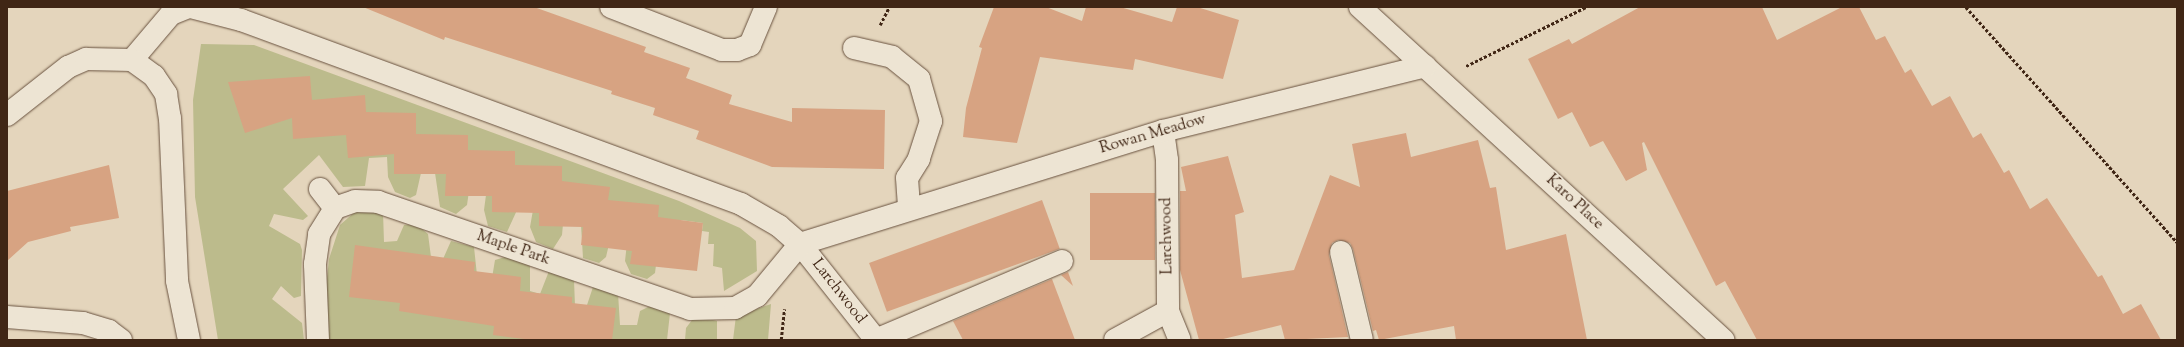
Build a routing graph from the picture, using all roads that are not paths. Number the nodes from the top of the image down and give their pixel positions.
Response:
1 (190, 7) edge
2 (611, 7) edge
3 (766, 7) edge
4 (1360, 7) edge
5 (854, 48) dead end
6 (132, 60) junction
7 (1432, 73) junction
8 (7, 115) edge
9 (1163, 131) junction
10 (320, 189) dead end
11 (335, 208) junction
12 (909, 208) junction
13 (800, 244) junction
14 (1341, 252) dead end
15 (1062, 261) dead end
16 (1168, 311) junction
17 (7, 317) edge
18 (121, 340) edge
19 (189, 340) edge
20 (318, 340) edge
21 (876, 340) edge
22 (1115, 340) edge
23 (1180, 340) edge
24 (1362, 340) edge
25 (1723, 340) edge

1 - 6 lane
1 - 13 lane, Larchwood
2 - 3 lane
4 - 7 lane
5 - 12 lane
6 - 8 lane
6 - 19 lane
7 - 9 lane, Rowan Meadow
7 - 25 lane, Karo Place
9 - 12 lane, Rowan Meadow
9 - 16 lane, Larchwood
10 - 11 lane
11 - 13 lane, Maple Park
11 - 20 lane
12 - 13 lane, Rowan Meadow
13 - 21 lane, Larchwood
14 - 24 lane
15 - 21 lane
16 - 22 lane
16 - 23 lane, Larchwood
17 - 18 lane

